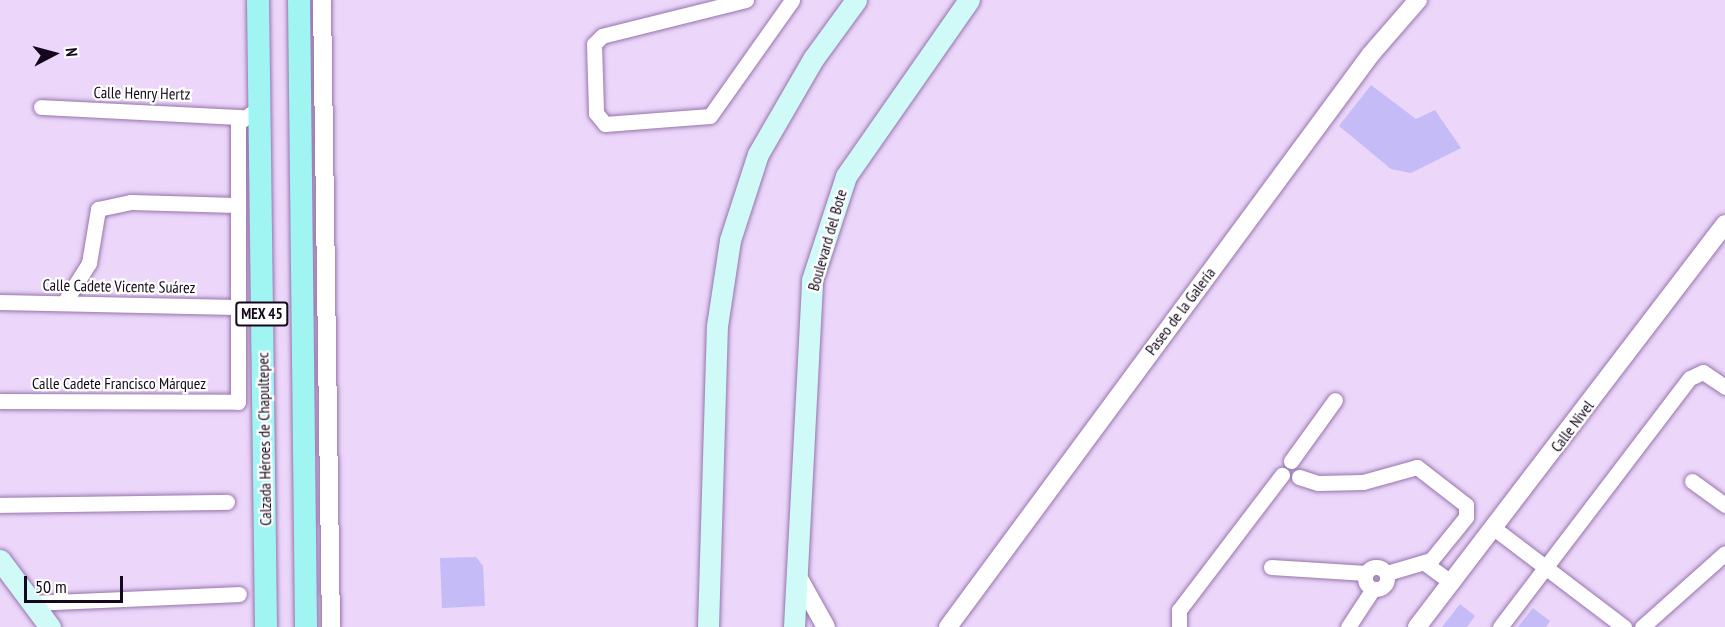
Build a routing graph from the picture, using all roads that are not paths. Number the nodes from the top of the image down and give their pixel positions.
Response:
1 (258, 0) edge
2 (300, 0) edge
3 (322, 0) edge
4 (746, 0) edge
5 (792, 0) edge
6 (856, 0) edge
7 (969, 0) edge
8 (1418, 0) edge
9 (41, 106) dead end
10 (251, 112) junction
11 (237, 205) junction
12 (1725, 224) edge
13 (0, 302) edge
14 (64, 303) junction
15 (236, 307) junction
16 (1725, 387) edge
17 (1335, 399) dead end
18 (0, 401) edge
19 (1291, 461) junction
20 (1282, 475) junction
21 (1299, 477) junction
22 (1692, 481) dead end
23 (227, 502) dead end
24 (0, 506) edge
25 (1725, 506) edge
26 (1495, 529) junction
27 (1725, 553) edge
28 (0, 560) edge
29 (1426, 564) junction
30 (1271, 567) dead end
31 (1547, 567) junction
32 (1365, 573) junction
33 (1387, 573) junction
34 (798, 578) junction
35 (1452, 583) junction
36 (1373, 589) junction
37 (239, 594) dead end
38 (32, 603) junction
39 (50, 627) edge
40 (266, 627) edge
41 (306, 627) edge
42 (331, 627) edge
43 (708, 627) edge
44 (794, 627) edge
45 (826, 627) edge
46 (948, 627) edge
47 (1179, 627) edge
48 (1348, 627) edge
49 (1418, 627) edge
50 (1500, 627) edge
51 (1624, 627) edge
52 (1642, 627) edge

1 - 10 main road, Calzada Héroes de Chapultepec / MEX 45
2 - 41 main road, MEX 45
3 - 42 street
4 - 5 street
6 - 43 main road
7 - 34 main road, Boulevard del Bote
8 - 46 street, Paseo de la Galería
9 - 10 street, Calle Henry Hertz
10 - 11 street
10 - 40 main road, Calzada Héroes de Chapultepec / MEX 45
11 - 14 street
11 - 15 street
12 - 26 street, Calle Nivel
13 - 14 street, Calle Cadete Vicente Suárez
14 - 15 street, Calle Cadete Vicente Suárez
15 - 18 street, Calle Cadete Francisco Márquez
16 - 31 street
17 - 19 street
19 - 20 street
19 - 21 street
20 - 21 street
20 - 47 street
21 - 29 street
22 - 25 street
23 - 24 street
26 - 31 street
26 - 35 street, Calle Nivel
27 - 52 street
28 - 38 main road
29 - 33 street
29 - 35 street
30 - 32 street
31 - 50 street
31 - 51 street
32 - 33 street
32 - 36 street
33 - 36 street
34 - 44 main road, Boulevard del Bote
34 - 45 street
35 - 49 street, Calle Nivel
36 - 48 street
37 - 38 street
38 - 39 main road

